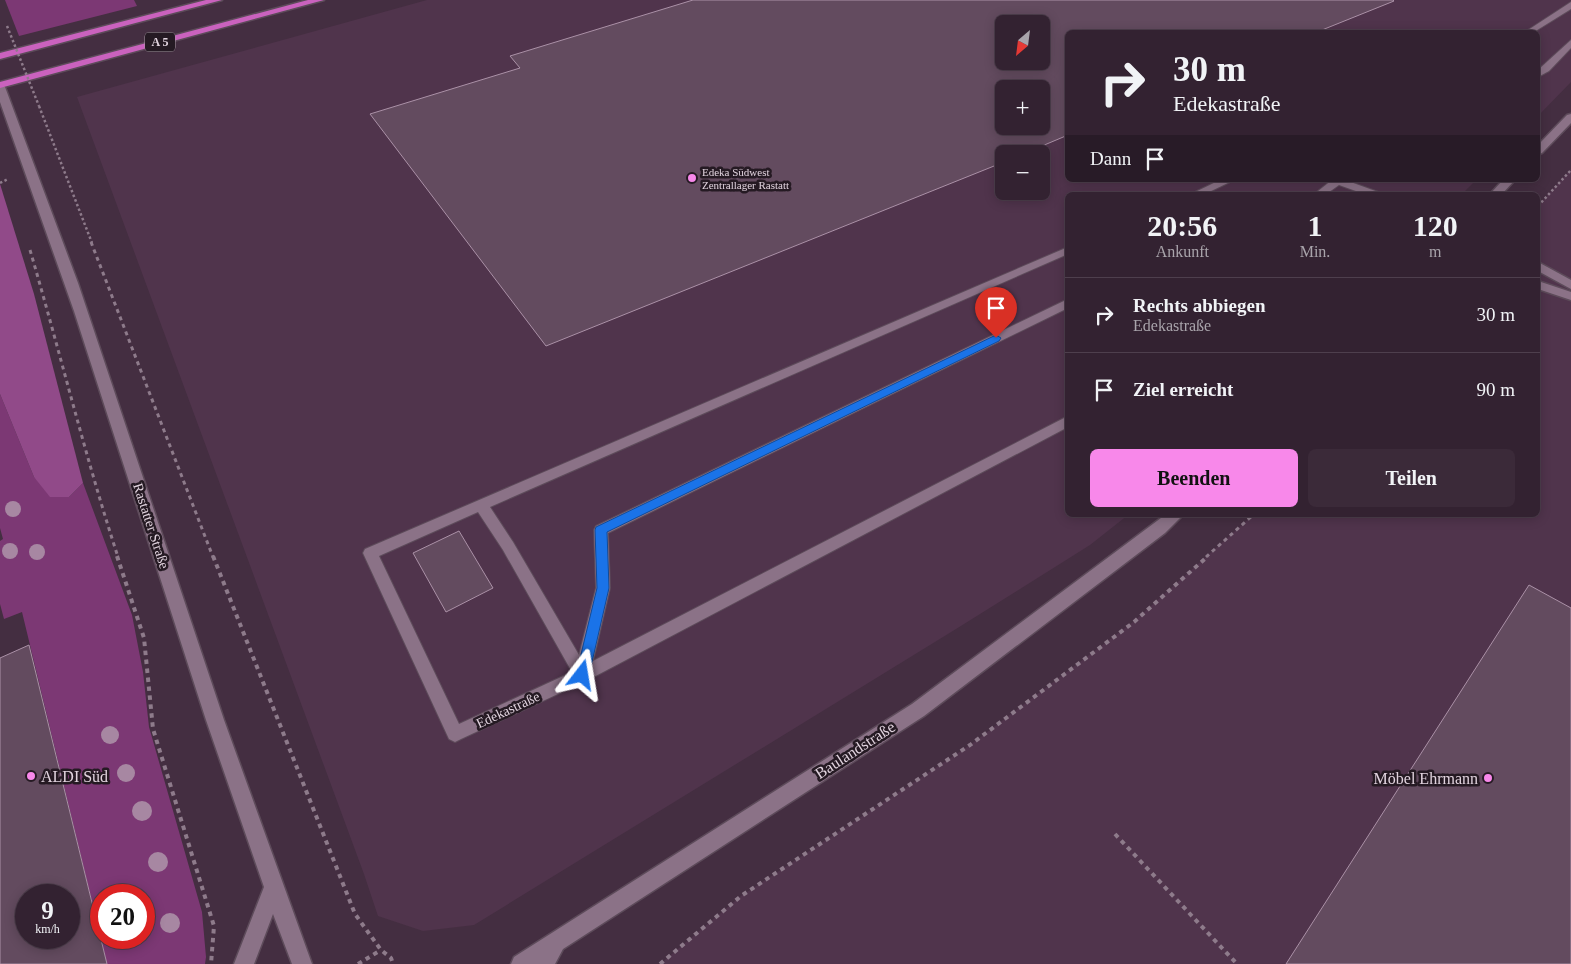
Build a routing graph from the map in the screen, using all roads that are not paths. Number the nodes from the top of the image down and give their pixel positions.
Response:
1 (217, 0) edge
2 (320, 0) edge
3 (1571, 5) edge
4 (1533, 30) edge
5 (1571, 43) edge
6 (0, 56) edge
7 (1540, 73) edge
8 (0, 86) edge
9 (1571, 117) edge
10 (1540, 149) edge
11 (1224, 182) edge
12 (1337, 182) edge
13 (1341, 182) edge
14 (1508, 182) edge
15 (1201, 192) edge
16 (1322, 192) edge
17 (1369, 192) edge
18 (1498, 192) edge
19 (1065, 251) edge
20 (1540, 267) edge
21 (1571, 285) edge
22 (1540, 286) edge
23 (1571, 296) edge
24 (1065, 304) edge
25 (1065, 423) edge
26 (481, 505) junction
27 (1173, 517) edge
28 (582, 675) junction
29 (273, 888) junction
30 (556, 941) junction
31 (244, 964) edge
32 (302, 964) edge
33 (521, 964) edge
34 (544, 964) edge

1 - 6 highway, A 5
2 - 8 highway, A 5
3 - 4 lane
5 - 7 lane
8 - 29 street, Rastatter Straße
9 - 10 street
11 - 15 lane
12 - 16 lane
13 - 17 lane
14 - 18 street
19 - 26 lane
20 - 21 street
22 - 23 street
24 - 28 lane
25 - 28 lane, Edekastraße
26 - 28 lane
26 - 28 lane, Edekastraße
27 - 30 street, Baulandstraße
29 - 31 street
29 - 32 street, Rastatter Straße
30 - 33 street, Baulandstraße
30 - 34 street

